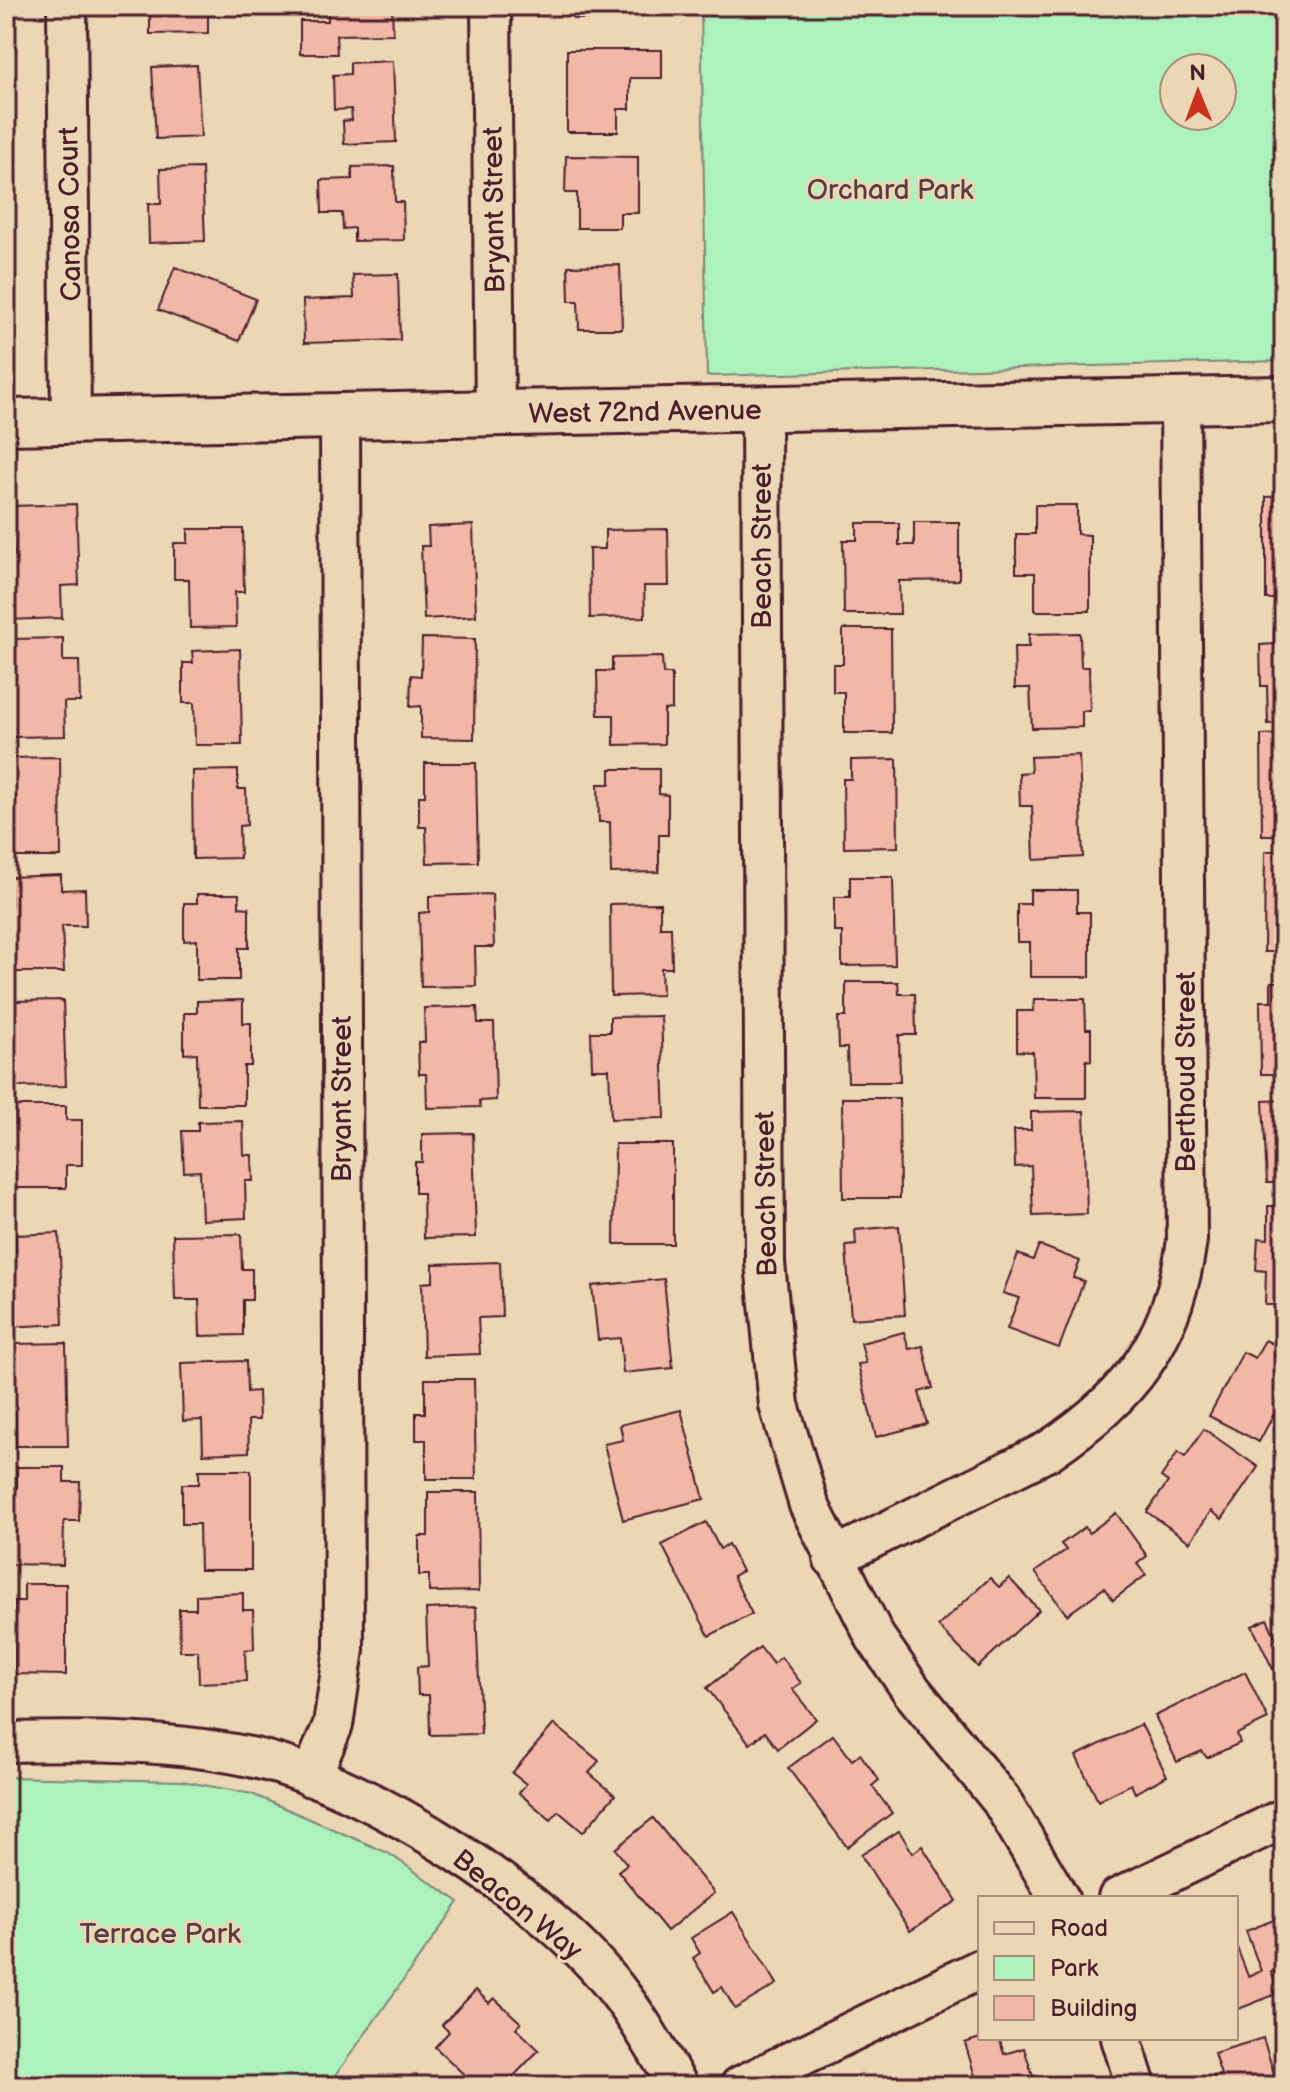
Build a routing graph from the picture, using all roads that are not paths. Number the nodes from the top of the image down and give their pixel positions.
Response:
1 (67, 6) edge
2 (491, 6) edge
3 (1284, 399) edge
4 (1180, 401) junction
5 (761, 409) junction
6 (495, 414) junction
7 (340, 416) junction
8 (71, 421) junction
9 (6, 422) edge
10 (833, 1558) junction
11 (6, 1742) edge
12 (311, 1777) junction
13 (1284, 1818) edge
14 (1058, 1896) edge
15 (1122, 1896) edge
16 (978, 1970) edge
17 (1122, 2040) edge
18 (678, 2086) edge
19 (740, 2086) edge
20 (1136, 2086) edge

1 - 8 street, Canosa Court
2 - 6 street, Bryant Street
3 - 4 main road, West 72nd Avenue
4 - 5 main road, West 72nd Avenue
4 - 10 street, Berthoud Street
5 - 6 main road, West 72nd Avenue
5 - 10 street, Beach Street
6 - 7 main road, West 72nd Avenue
7 - 8 main road, West 72nd Avenue
7 - 12 street, Bryant Street
8 - 9 main road, West 72nd Avenue
10 - 14 street, Beach Street
11 - 12 street, Beacon Way
12 - 18 street, Beacon Way
13 - 15 street
16 - 19 street
17 - 20 street

